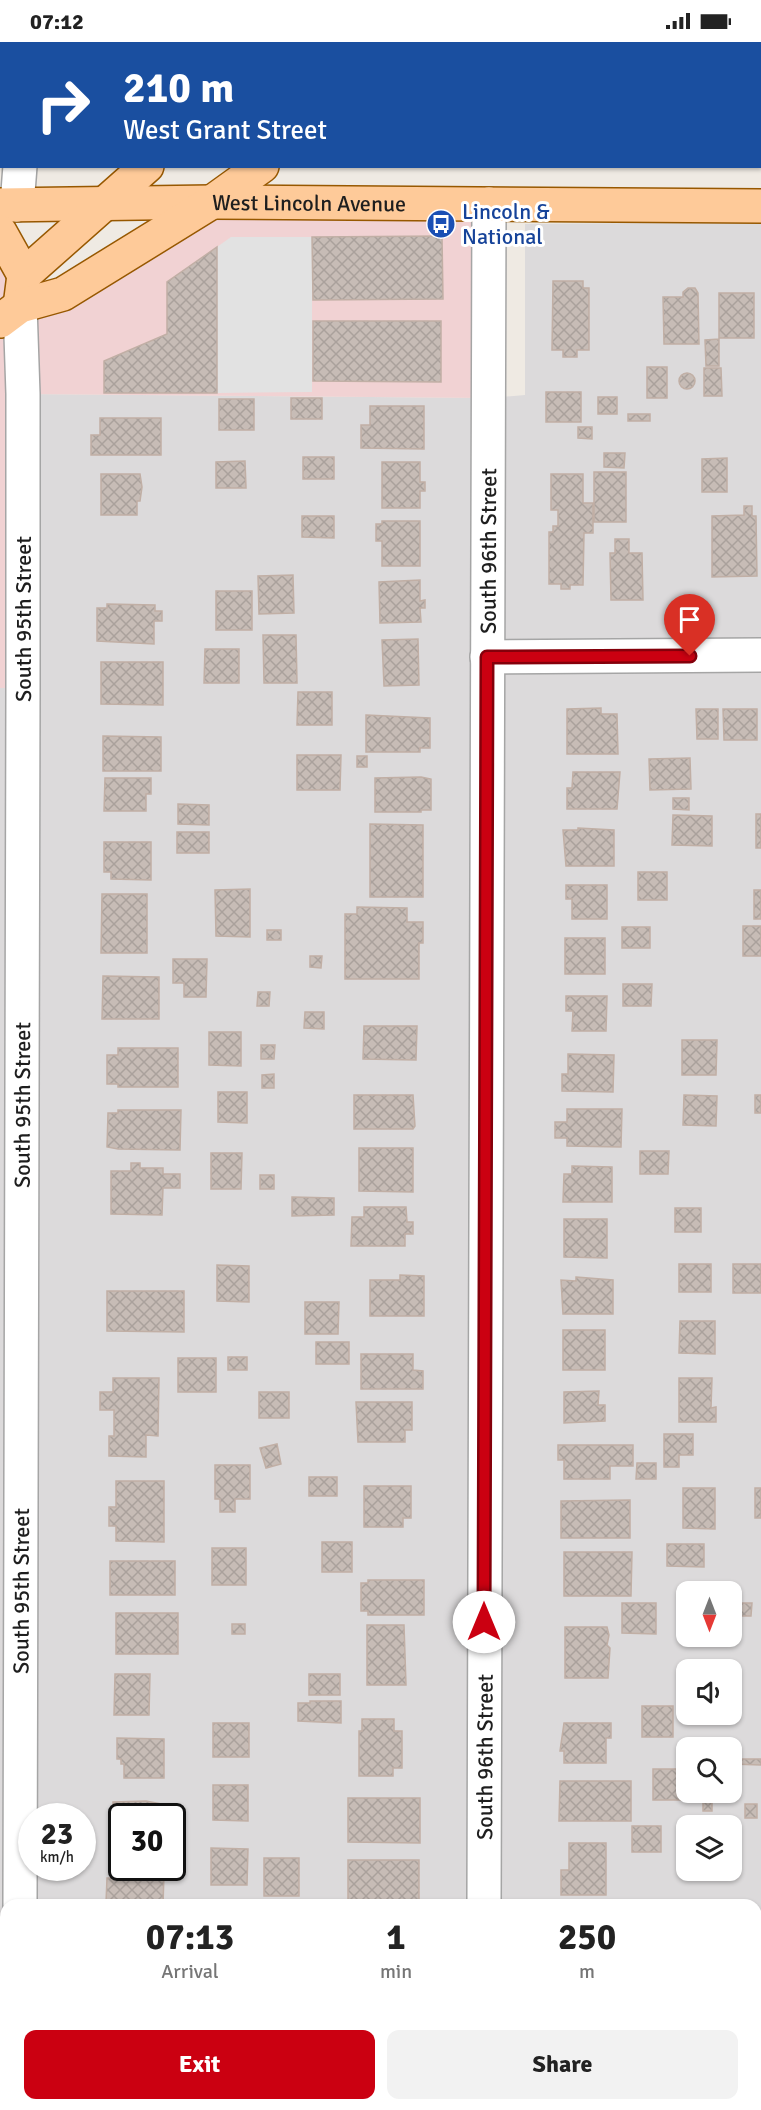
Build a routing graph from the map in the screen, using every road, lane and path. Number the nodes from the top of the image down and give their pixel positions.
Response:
1 (19, 168) edge
2 (145, 168) edge
3 (258, 168) edge
4 (212, 202) junction
5 (103, 203) junction
6 (489, 204) junction
7 (761, 206) edge
8 (6, 214) edge
9 (15, 301) edge
10 (761, 655) edge
11 (487, 657) junction
12 (11, 871) edge
13 (20, 1899) edge
14 (484, 1899) edge

1 - 8 street
2 - 5 main road
3 - 4 main road
4 - 5 main road, West Lincoln Avenue
4 - 6 main road, West Lincoln Avenue
4 - 9 main road
5 - 8 main road, West Lincoln Avenue
5 - 9 main road
6 - 7 main road, West Lincoln Avenue
6 - 11 street, South 96th Street
8 - 9 main road
9 - 12 street, South 95th Street
10 - 11 street
11 - 14 street, South 96th Street
12 - 13 street, South 95th Street

